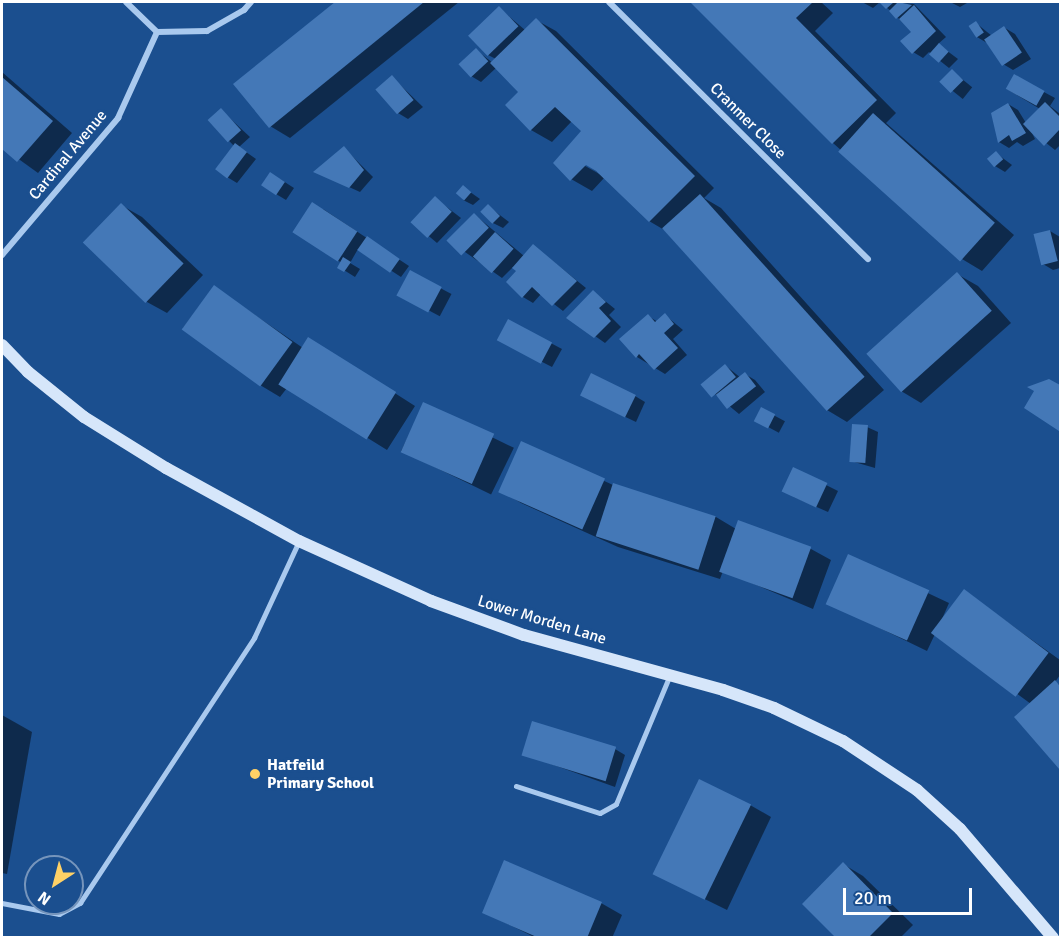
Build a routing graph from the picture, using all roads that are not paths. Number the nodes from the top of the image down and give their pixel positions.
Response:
1 (126, 2) edge
2 (251, 2) edge
3 (609, 2) edge
4 (157, 32) junction
5 (2, 255) edge
6 (868, 259) dead end
7 (2, 345) edge
8 (299, 541) junction
9 (670, 675) junction
10 (516, 786) dead end
11 (2, 903) edge
12 (1053, 938) edge

1 - 4 street
2 - 4 street
3 - 6 street, Cranmer Close
4 - 5 street, Cardinal Avenue
7 - 8 street, Lower Morden Lane
8 - 9 street, Lower Morden Lane
8 - 11 lane
9 - 10 lane
9 - 12 street, Lower Morden Lane

